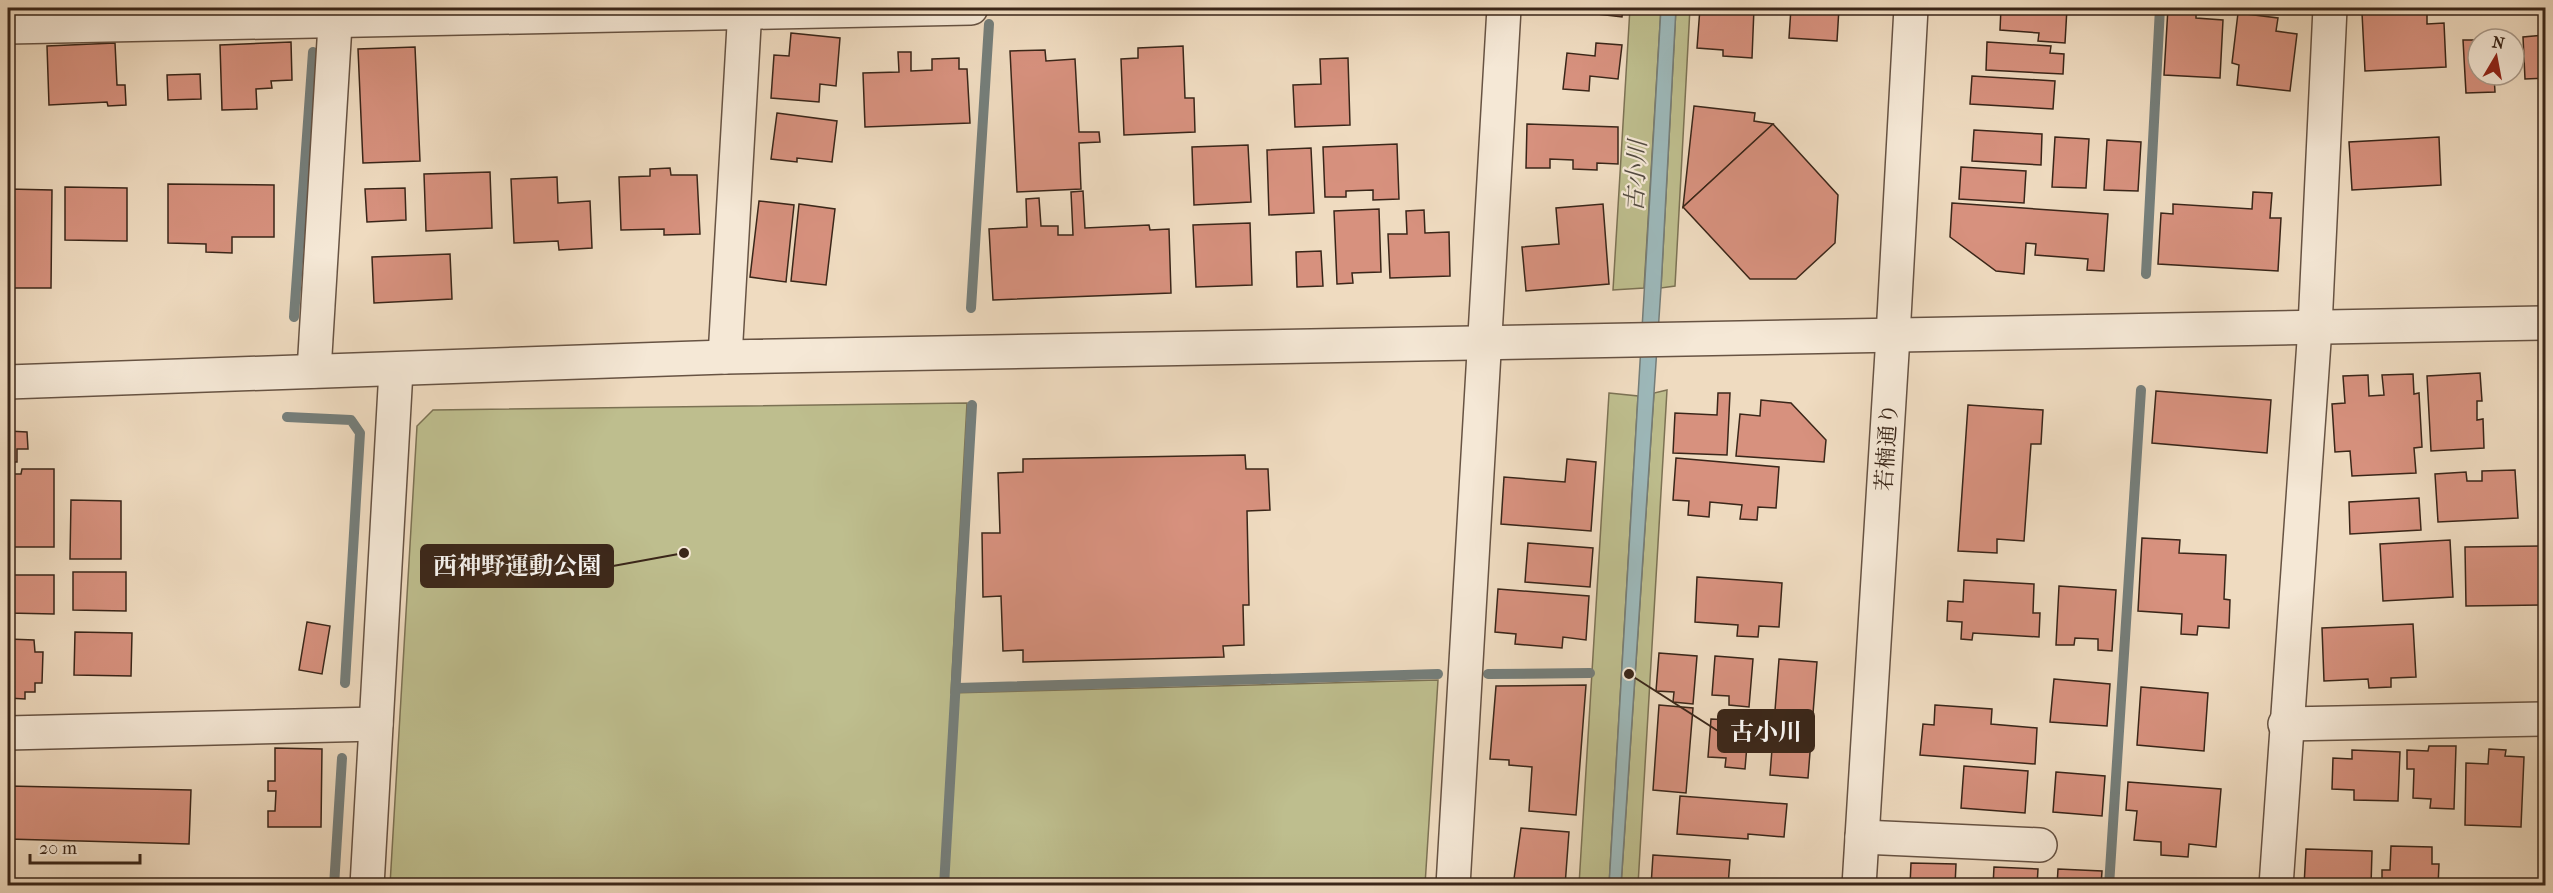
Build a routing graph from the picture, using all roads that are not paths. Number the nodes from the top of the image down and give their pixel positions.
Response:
1 (971, 8) edge
2 (1504, 8) edge
3 (1911, 8) edge
4 (2330, 8) edge
5 (745, 10) edge
6 (335, 14) edge
7 (8, 27) edge
8 (2546, 323) edge
9 (2315, 327) junction
10 (1893, 336) junction
11 (1486, 344) junction
12 (725, 357) junction
13 (396, 370) junction
14 (314, 372) junction
15 (8, 382) edge
16 (2546, 719) edge
17 (376, 724) junction
18 (2285, 724) junction
19 (8, 733) edge
20 (1862, 837) junction
21 (2040, 844) dead end
22 (367, 885) edge
23 (1453, 885) edge
24 (1859, 885) edge
25 (2276, 885) edge

1 - 5 street
2 - 11 street
3 - 10 street, 若楠通り
4 - 9 street
5 - 6 street
5 - 12 street
6 - 7 street
6 - 14 street
8 - 9 street
9 - 10 street
9 - 18 street
10 - 11 street
10 - 20 street, 若楠通り
11 - 12 street
11 - 23 street
12 - 13 street
13 - 14 street
13 - 17 street
14 - 15 street
16 - 18 street
17 - 19 street
17 - 22 street
18 - 25 street
20 - 21 street
20 - 24 street, 若楠通り

